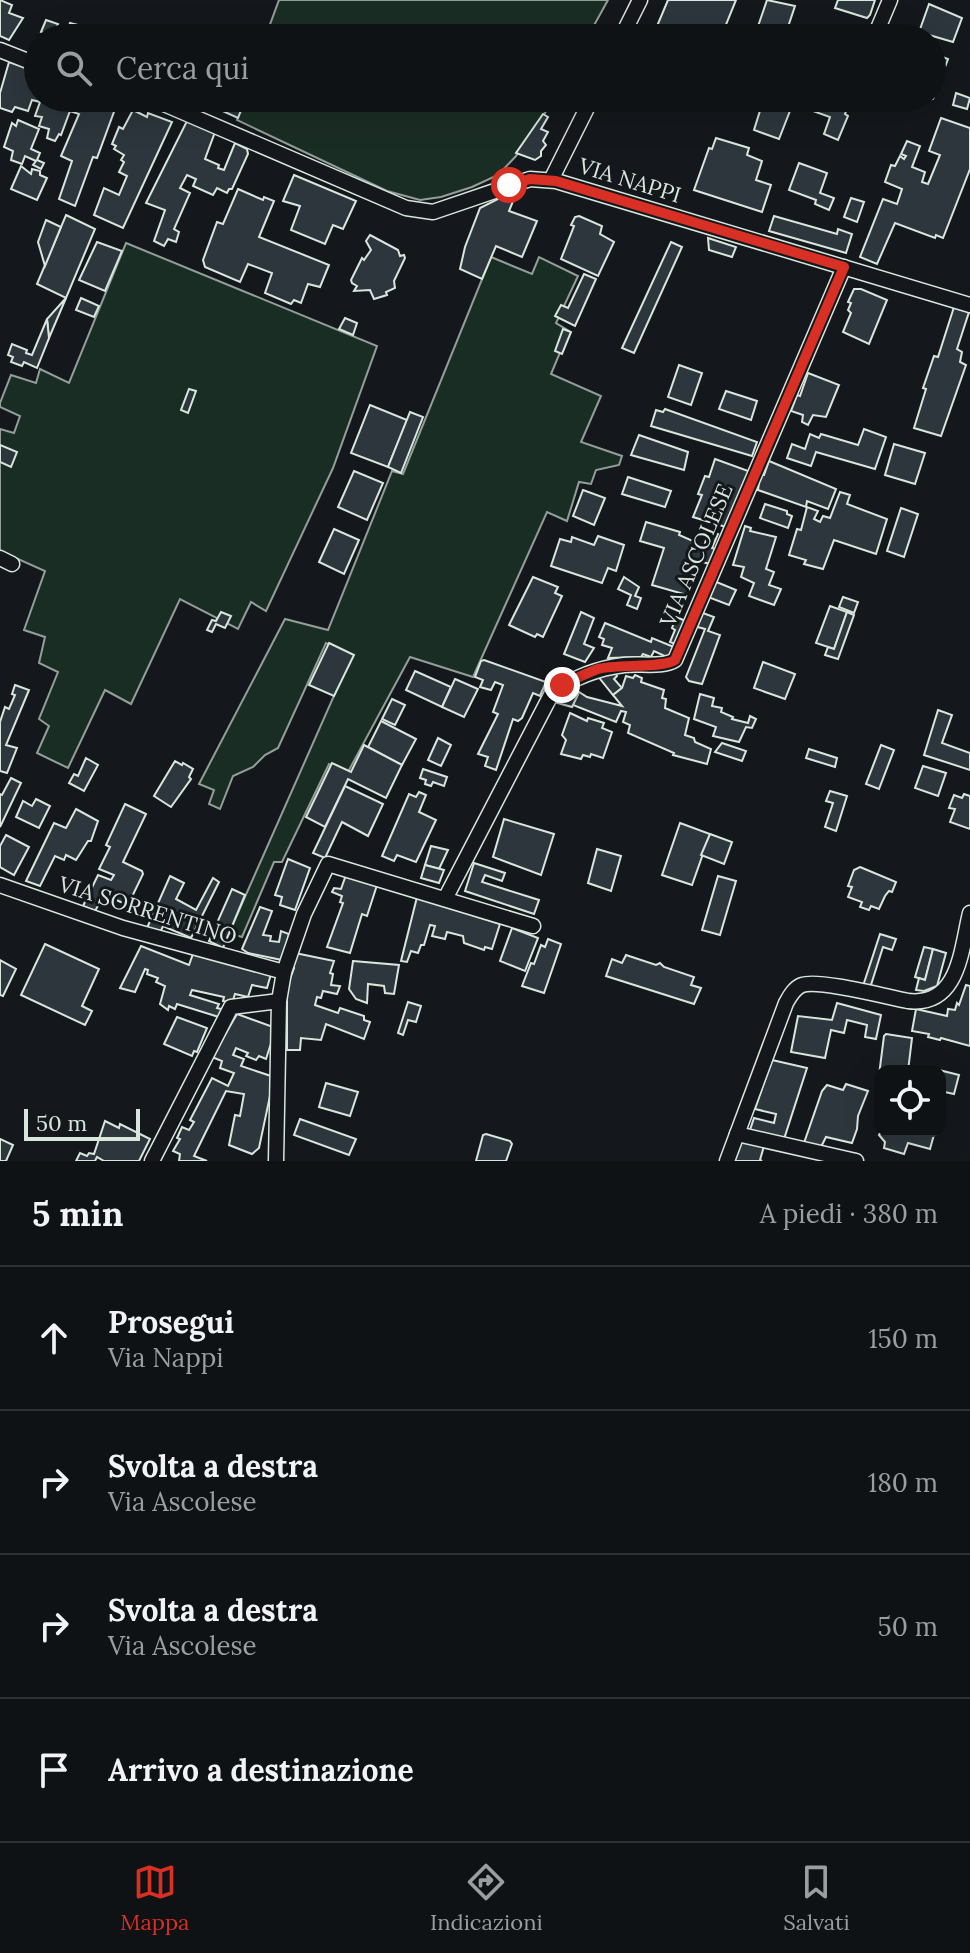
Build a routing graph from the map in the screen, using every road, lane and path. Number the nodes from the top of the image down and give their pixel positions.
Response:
1 (640, 0) edge
2 (890, 0) edge
3 (628, 24) edge
4 (880, 24) edge
5 (0, 50) edge
6 (24, 59) edge
7 (183, 112) edge
8 (585, 112) edge
9 (551, 180) junction
10 (844, 267) junction
11 (970, 305) edge
12 (0, 885) edge
13 (445, 899) junction
14 (970, 913) edge
15 (533, 926) dead end
16 (284, 972) junction
17 (279, 1001) junction
18 (737, 1134) junction
19 (152, 1161) edge
20 (276, 1161) edge
21 (727, 1161) edge
22 (856, 1161) edge

1 - 3 street
2 - 4 street
5 - 6 street
7 - 9 street, VIA NAPPI
8 - 9 street
9 - 10 street, VIA NAPPI
10 - 11 street, VIA NAPPI
10 - 13 street, VIA ASCOLESE
12 - 16 street, VIA SORRENTINO
13 - 15 street
13 - 16 street
14 - 18 street
16 - 17 street
17 - 19 street
17 - 20 street
18 - 21 street
18 - 22 street

